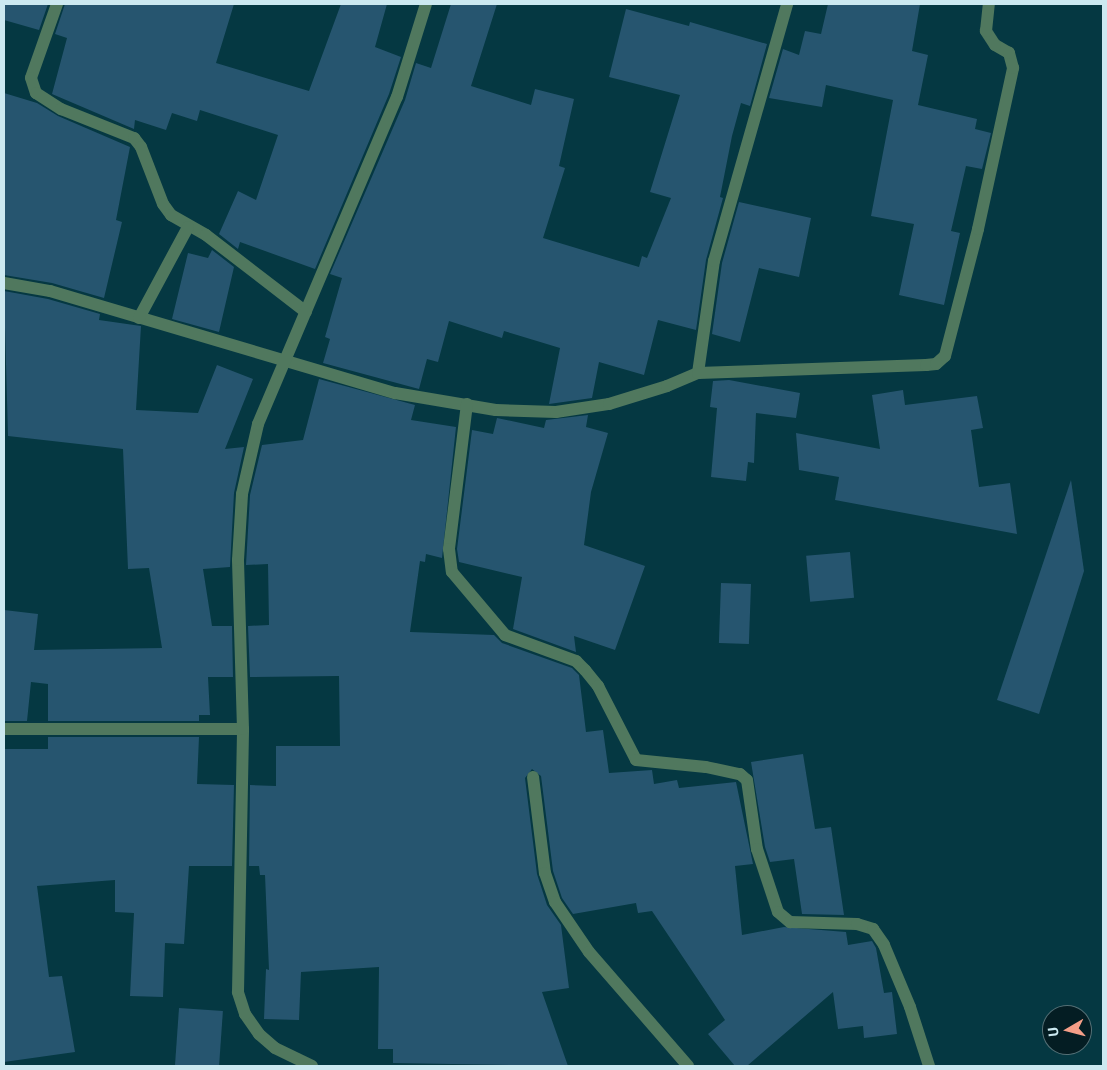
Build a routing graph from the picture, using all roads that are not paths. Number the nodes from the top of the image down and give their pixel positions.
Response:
1 (57, 4) edge
2 (426, 4) edge
3 (787, 4) edge
4 (990, 4) edge
5 (188, 227) junction
6 (4, 283) edge
7 (306, 312) junction
8 (139, 318) junction
9 (284, 362) junction
10 (698, 374) junction
11 (467, 404) junction
12 (4, 729) edge
13 (243, 729) junction
14 (532, 778) dead end
15 (312, 1066) edge
16 (688, 1066) edge
17 (929, 1066) edge

1 - 5 street
2 - 7 street
3 - 10 street
4 - 10 street
5 - 7 street
5 - 8 street
6 - 8 street
7 - 9 street
8 - 9 street
9 - 11 street
9 - 13 street
10 - 11 street
11 - 17 street
12 - 13 street
13 - 15 street
14 - 16 street

